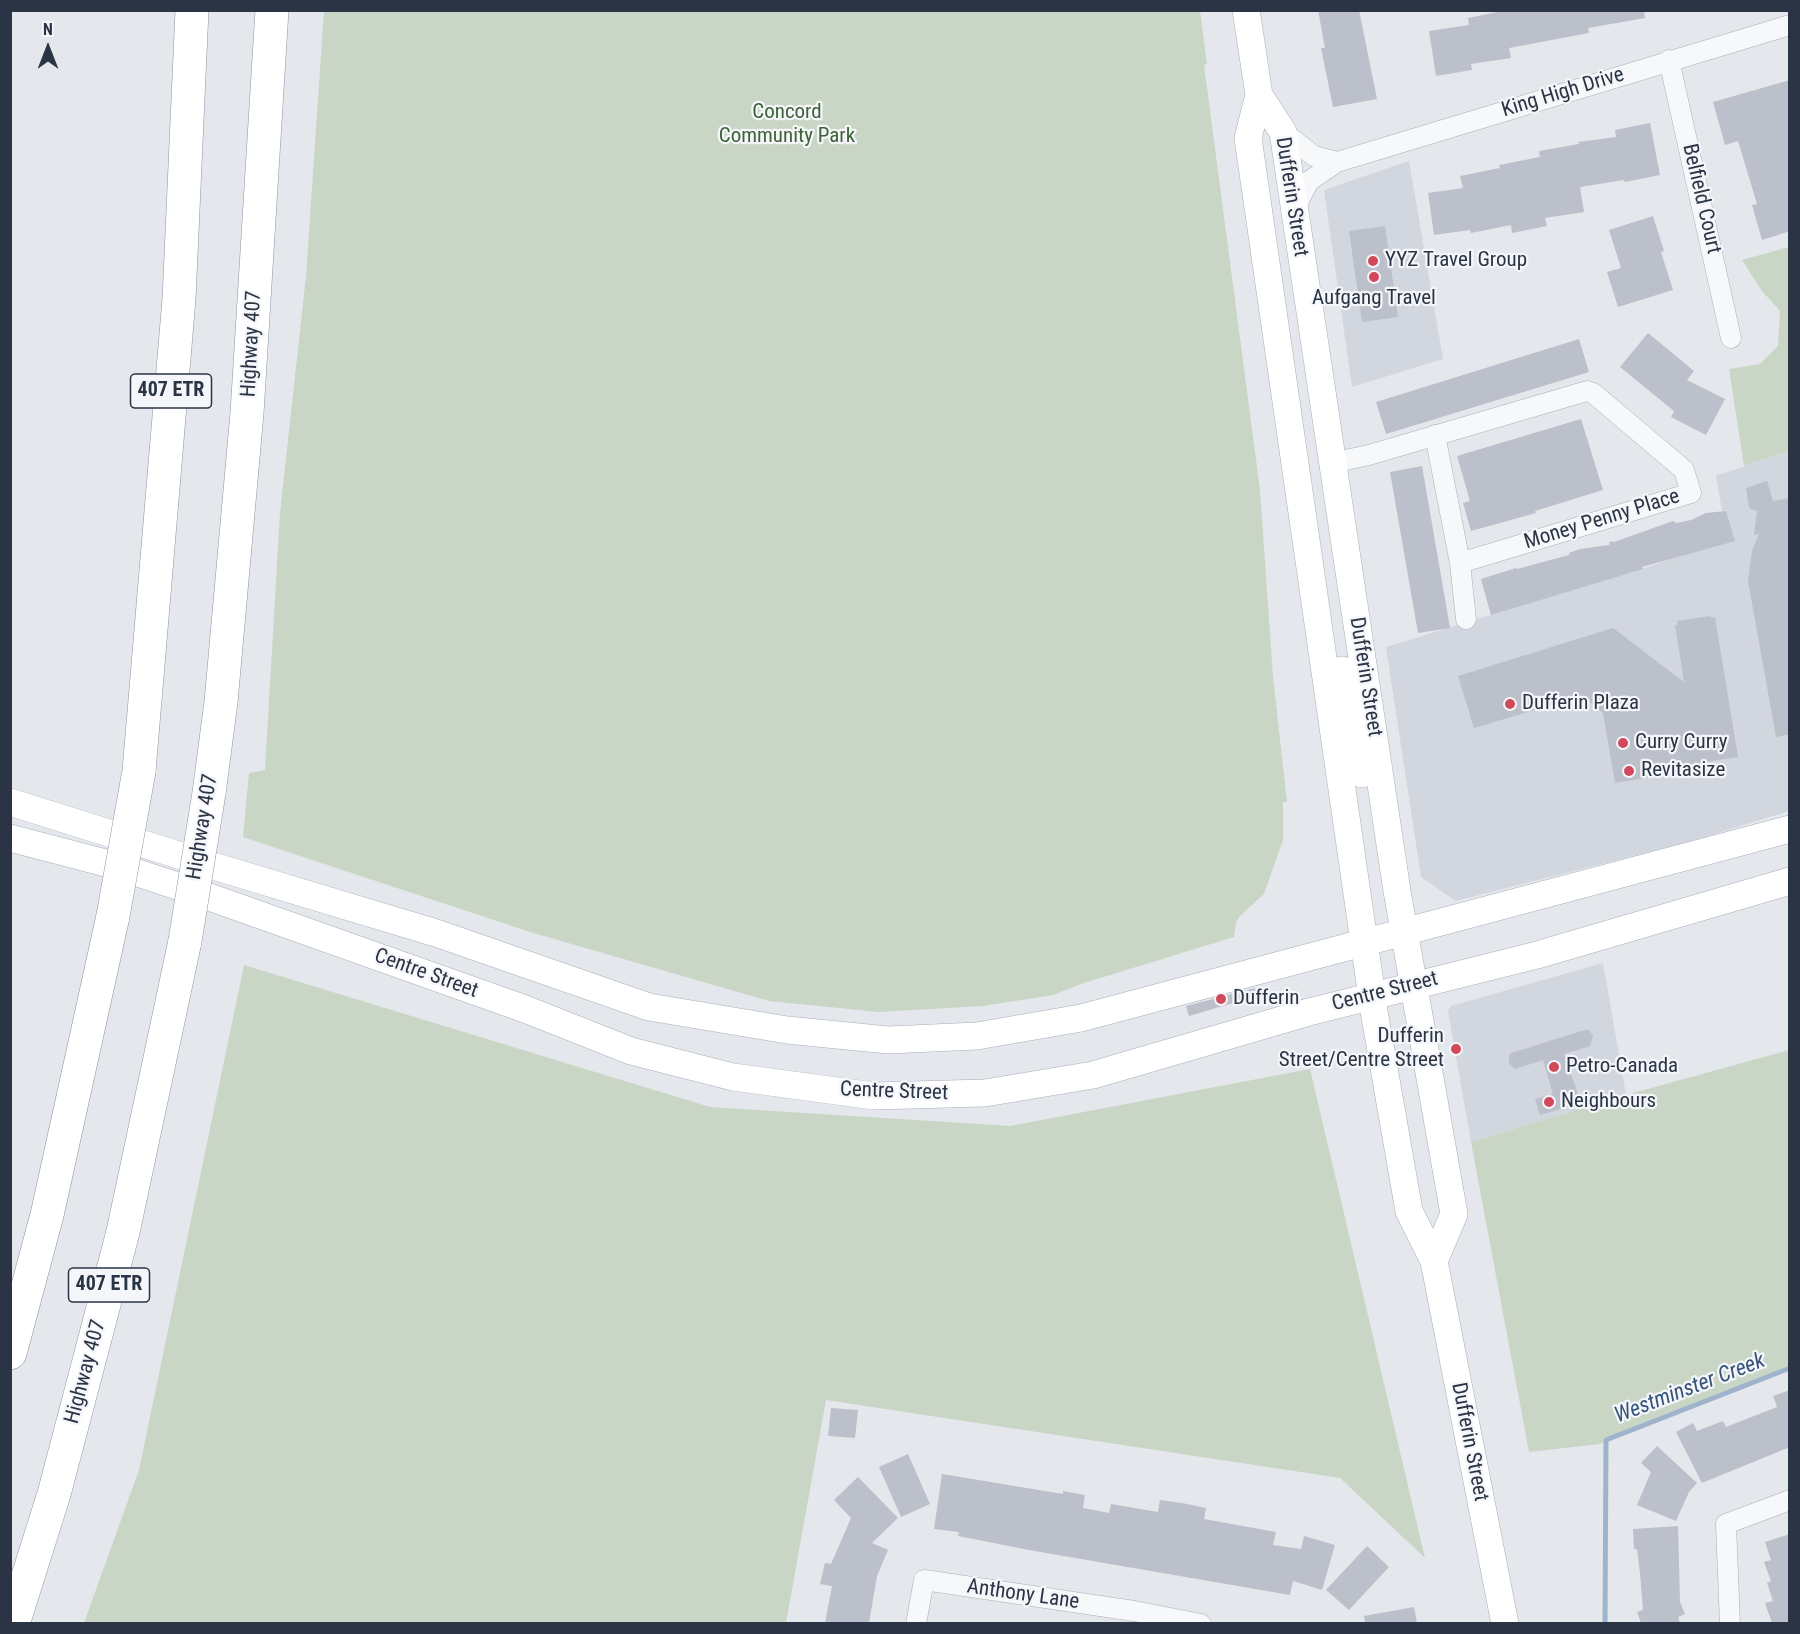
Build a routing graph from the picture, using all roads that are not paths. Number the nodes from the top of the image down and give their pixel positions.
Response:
1 (192, 10) edge
2 (272, 10) edge
3 (1246, 10) edge
4 (1790, 26) edge
5 (1669, 60) junction
6 (1259, 95) junction
7 (1283, 132) junction
8 (1336, 162) junction
9 (1294, 210) junction
10 (1731, 338) dead end
11 (1435, 435) junction
12 (1332, 463) junction
13 (1300, 499) junction
14 (1460, 563) junction
15 (1466, 619) dead end
16 (10, 802) edge
17 (1790, 829) edge
18 (10, 838) edge
19 (1790, 881) edge
20 (1402, 941) junction
21 (1364, 942) junction
22 (1469, 971) junction
23 (1413, 985) junction
24 (1372, 995) junction
25 (1434, 1261) junction
26 (10, 1353) edge
27 (1790, 1500) edge
28 (1133, 1617) edge
29 (14, 1623) edge
30 (916, 1623) edge
31 (1202, 1623) edge
32 (1505, 1623) edge
33 (1730, 1623) edge

1 - 26 highway, 407 ETR, bridge
2 - 29 highway, Highway 407 / 407 ETR, bridge
3 - 6 main road, Dufferin Street
4 - 5 street, King High Drive
5 - 8 street, King High Drive
5 - 10 street, Belfield Court
6 - 7 main road, Dufferin Street
6 - 13 main road, Dufferin Street
7 - 8 street
7 - 9 main road, Dufferin Street
8 - 9 street, King High Drive
9 - 12 main road, Dufferin Street
11 - 12 street, Money Penny Place
11 - 14 street
11 - 14 street, Money Penny Place
12 - 20 main road, Dufferin Street
13 - 20 main road
13 - 21 main road, Dufferin Street
14 - 15 street
16 - 21 main road, Centre Street
17 - 20 main road, Centre Street
18 - 24 main road, Centre Street
19 - 22 main road, Centre Street
20 - 21 main road, Centre Street
20 - 22 main road
20 - 23 main road, Dufferin Street
21 - 24 main road, Dufferin Street
22 - 23 main road, Centre Street
23 - 24 main road, Centre Street
23 - 25 main road, Dufferin Street
24 - 25 main road, Dufferin Street
25 - 32 main road, Dufferin Street
27 - 33 street
28 - 30 street, Anthony Lane
28 - 31 street, Anthony Lane

